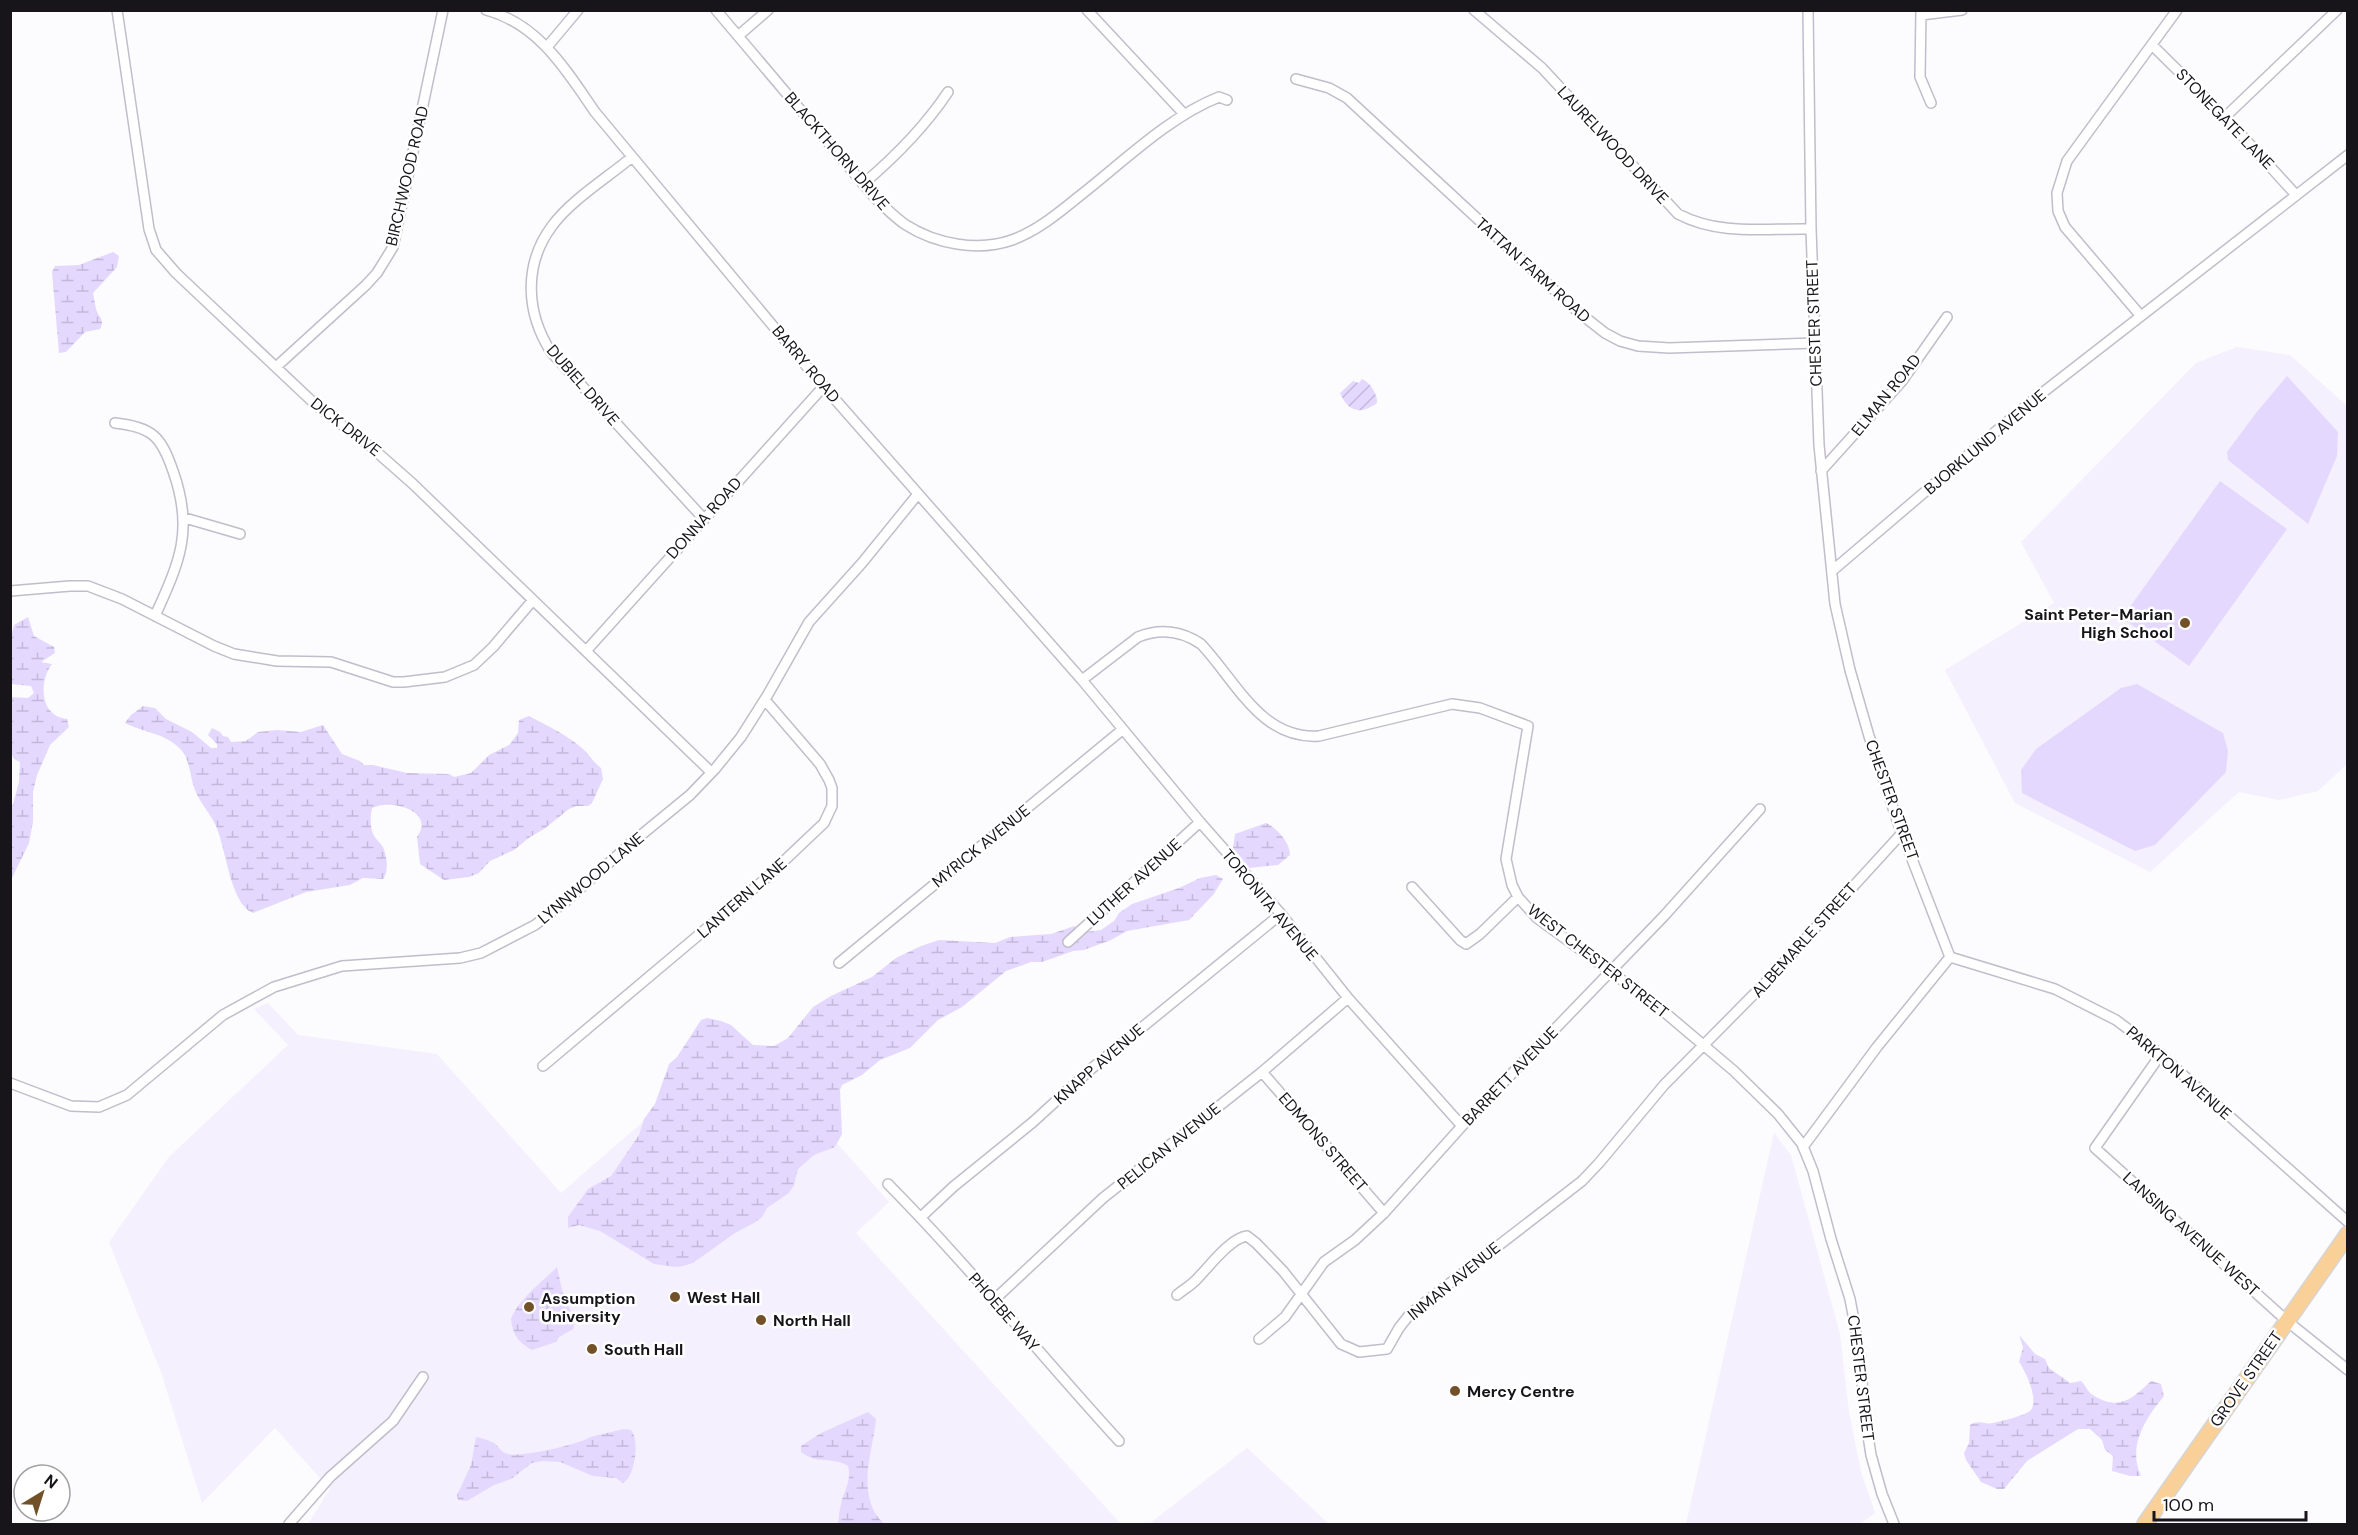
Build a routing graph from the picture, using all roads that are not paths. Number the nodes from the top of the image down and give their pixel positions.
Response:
1 (117, 10) edge
2 (443, 10) edge
3 (486, 10) edge
4 (578, 10) edge
5 (716, 10) edge
6 (768, 10) edge
7 (1087, 10) edge
8 (1474, 10) edge
9 (1808, 10) edge
10 (1962, 10) edge
11 (2177, 10) edge
12 (2337, 10) edge
13 (1921, 13) edge
14 (738, 36) junction
15 (2152, 45) junction
16 (547, 47) junction
17 (1296, 79) dead end
18 (948, 92) dead end
19 (1227, 100) dead end
20 (1931, 103) dead end
21 (1184, 114) junction
22 (2225, 117) junction
23 (2348, 155) edge
24 (632, 157) junction
25 (863, 184) junction
26 (2296, 195) junction
27 (1811, 229) junction
28 (2140, 315) junction
29 (1947, 317) dead end
30 (1815, 343) junction
31 (276, 367) junction
32 (824, 386) junction
33 (115, 423) dead end
34 (1821, 471) junction
35 (918, 494) junction
36 (185, 518) junction
37 (703, 518) junction
38 (240, 534) dead end
39 (1832, 572) junction
40 (10, 591) edge
41 (533, 600) junction
42 (155, 616) junction
43 (586, 651) junction
44 (1082, 680) junction
45 (765, 700) junction
46 (1122, 730) junction
47 (711, 772) junction
48 (1760, 809) dead end
49 (1200, 822) junction
50 (1902, 833) junction
51 (1412, 887) dead end
52 (1518, 897) junction
53 (1281, 914) junction
54 (1068, 942) dead end
55 (1950, 957) junction
56 (839, 963) dead end
57 (1611, 972) junction
58 (1348, 998) junction
59 (1705, 1046) junction
60 (2161, 1054) junction
61 (543, 1066) dead end
62 (1262, 1072) junction
63 (10, 1083) edge
64 (1462, 1126) junction
65 (1803, 1147) junction
66 (888, 1184) dead end
67 (1384, 1213) junction
68 (921, 1217) junction
69 (2348, 1222) edge
70 (2348, 1234) edge
71 (1300, 1293) junction
72 (1177, 1295) dead end
73 (994, 1300) junction
74 (2286, 1321) junction
75 (1259, 1339) dead end
76 (2348, 1370) edge
77 (423, 1377) dead end
78 (1119, 1440) dead end
79 (289, 1524) edge
80 (1894, 1524) edge
81 (2145, 1524) edge

1 - 31 street, DICK DRIVE
2 - 31 street, BIRCHWOOD ROAD
3 - 16 street, BARRY ROAD
4 - 16 street
5 - 14 street, BLACKTHORN DRIVE
6 - 14 street
7 - 21 street
8 - 27 street, LAURELWOOD DRIVE
9 - 27 street, CHESTER STREET
10 - 13 street
11 - 15 street
12 - 22 street
13 - 20 street
14 - 25 street, BLACKTHORN DRIVE
15 - 22 street, STONEGATE LANE
15 - 28 street
16 - 24 street, BARRY ROAD
17 - 30 street, TATTAN FARM ROAD
18 - 25 street
19 - 21 street, BLACKTHORN DRIVE
21 - 25 street, BLACKTHORN DRIVE
22 - 26 street, STONEGATE LANE
23 - 26 street, BJORKLUND AVENUE
24 - 32 street, BARRY ROAD
24 - 37 street, DUBIEL DRIVE
26 - 28 street, BJORKLUND AVENUE
27 - 30 street, CHESTER STREET
28 - 39 street, BJORKLUND AVENUE
29 - 34 street, ELMAN ROAD
30 - 34 street, CHESTER STREET
31 - 41 street, DICK DRIVE
32 - 35 street, BARRY ROAD
32 - 37 street, DONNA ROAD
33 - 36 street
34 - 39 street, CHESTER STREET
35 - 44 street, BARRY ROAD
35 - 45 street, LYNNWOOD LANE
36 - 38 street
36 - 42 street
37 - 43 street, DONNA ROAD
39 - 50 street, CHESTER STREET
40 - 42 street
41 - 42 street
41 - 43 street, DICK DRIVE
43 - 47 street, DICK DRIVE
44 - 46 street, TORONITA AVENUE
44 - 52 street, WEST CHESTER STREET
45 - 47 street, LYNNWOOD LANE
45 - 61 street, LANTERN LANE
46 - 49 street, TORONITA AVENUE
46 - 56 street, MYRICK AVENUE
47 - 63 street, LYNNWOOD LANE
48 - 57 street, BARRETT AVENUE
49 - 53 street, TORONITA AVENUE
49 - 54 street, LUTHER AVENUE
50 - 55 street, CHESTER STREET
50 - 59 street, ALBEMARLE STREET
51 - 52 street
52 - 57 street, WEST CHESTER STREET
53 - 58 street, TORONITA AVENUE
53 - 68 street, KNAPP AVENUE
55 - 60 street, PARKTON AVENUE
55 - 65 street
57 - 59 street, WEST CHESTER STREET
57 - 64 street, BARRETT AVENUE
58 - 62 street, PELICAN AVENUE
58 - 64 street, TORONITA AVENUE
59 - 65 street, WEST CHESTER STREET
59 - 71 street, INMAN AVENUE
60 - 69 street, PARKTON AVENUE
60 - 74 street, LANSING AVENUE WEST
62 - 67 street, EDMONS STREET
62 - 73 street, PELICAN AVENUE
64 - 67 street, BARRETT AVENUE
65 - 80 street, CHESTER STREET
66 - 68 street, PHOEBE WAY
67 - 71 street, BARRETT AVENUE
68 - 73 street, PHOEBE WAY
70 - 74 main road, GROVE STREET
71 - 72 street, INMAN AVENUE
71 - 75 street, BARRETT AVENUE
73 - 78 street, PHOEBE WAY
74 - 76 street, LANSING AVENUE WEST
74 - 81 main road, GROVE STREET
77 - 79 street

